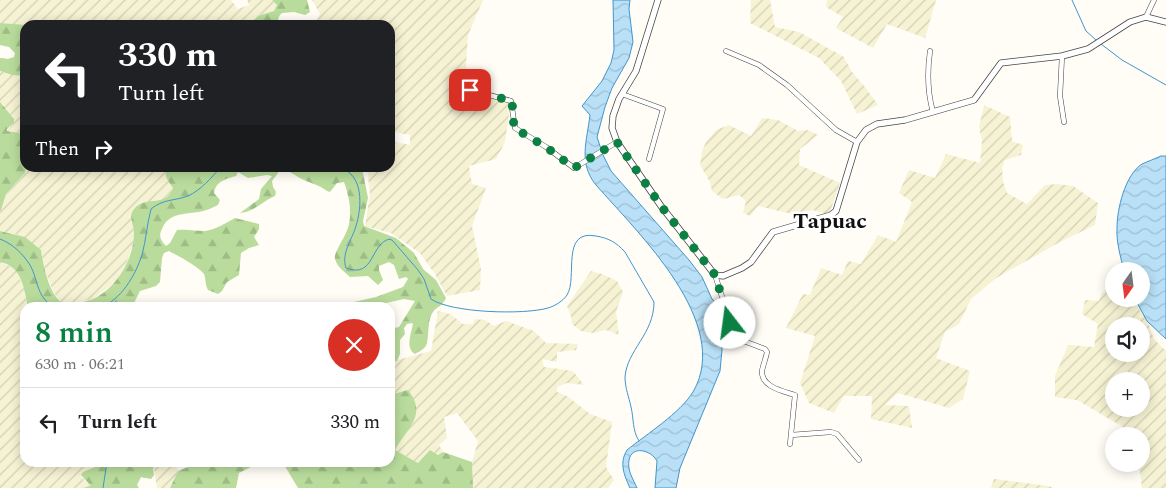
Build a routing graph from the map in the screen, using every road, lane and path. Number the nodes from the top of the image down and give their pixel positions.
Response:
1 (658, 0) edge
2 (1154, 0) edge
3 (1146, 17) junction
4 (1166, 22) edge
5 (726, 51) dead end
6 (930, 51) dead end
7 (1062, 56) junction
8 (470, 90) dead end
9 (622, 94) junction
10 (932, 112) junction
11 (1064, 122) dead end
12 (617, 142) junction
13 (857, 142) junction
14 (649, 159) dead end
15 (715, 275) junction
16 (791, 435) junction
17 (790, 444) dead end
18 (859, 460) dead end

1 - 9 street
2 - 3 street
3 - 4 street
3 - 7 street
5 - 13 street
6 - 10 street
7 - 10 street
7 - 11 street
8 - 12 street
9 - 12 street
9 - 14 street
10 - 13 street
12 - 15 street
13 - 15 street
15 - 16 street
16 - 17 street
16 - 18 street

